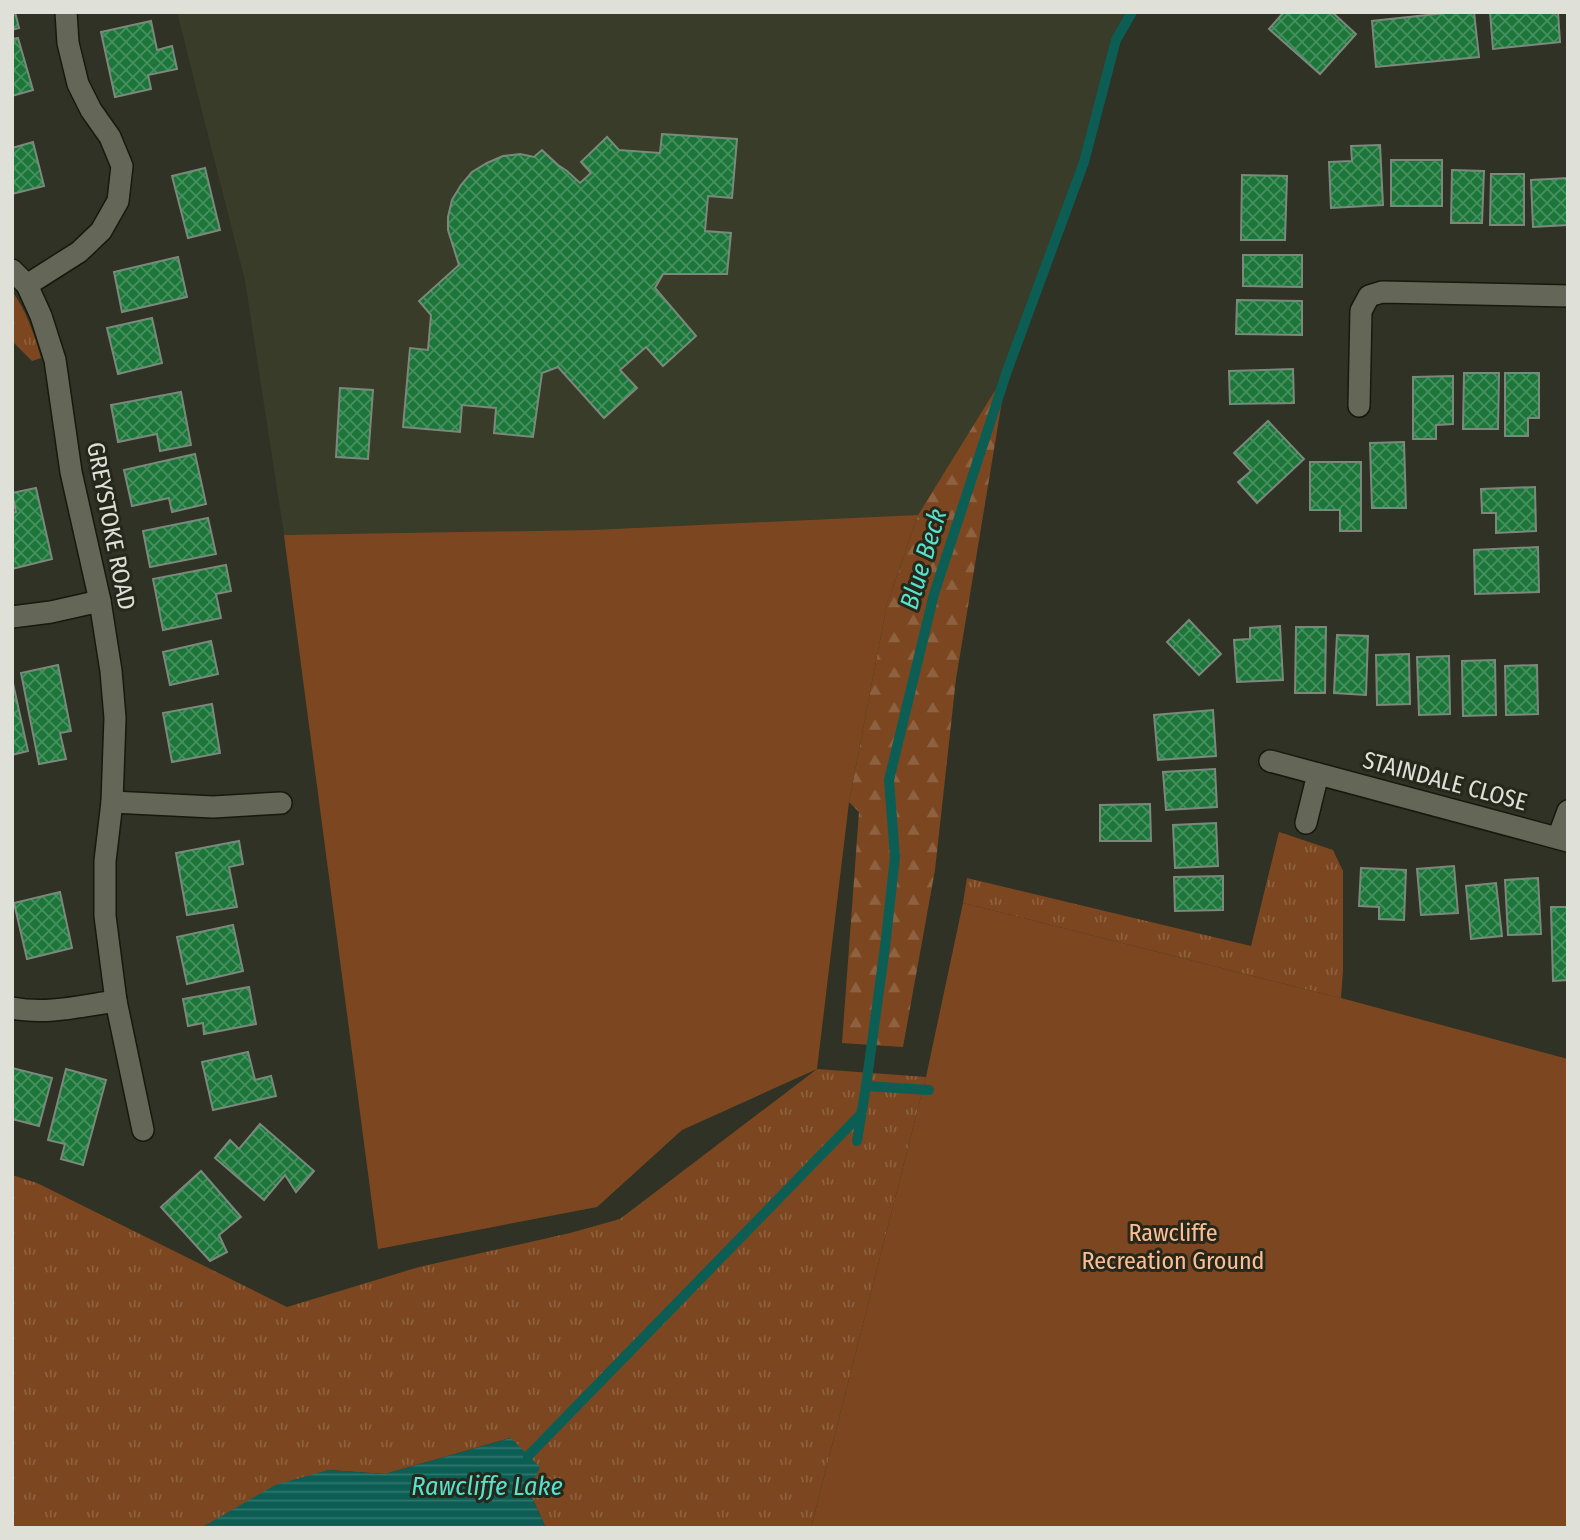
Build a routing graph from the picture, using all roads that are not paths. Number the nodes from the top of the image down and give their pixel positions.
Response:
1 (66, 12) edge
2 (19, 278) edge
3 (1568, 296) edge
4 (1359, 406) dead end
5 (100, 601) junction
6 (12, 617) edge
7 (1270, 761) dead end
8 (1318, 774) junction
9 (112, 802) junction
10 (281, 803) dead end
11 (1568, 811) edge
12 (1306, 823) dead end
13 (1563, 839) edge
14 (116, 1001) junction
15 (12, 1008) edge
16 (143, 1130) dead end

1 - 2 street
2 - 5 street, GREYSTOKE ROAD
3 - 4 street
5 - 6 street
5 - 9 street, GREYSTOKE ROAD
7 - 8 street, STAINDALE CLOSE
8 - 12 street
8 - 13 street, STAINDALE CLOSE
9 - 10 street
9 - 14 street, GREYSTOKE ROAD
11 - 13 street, STAINDALE CLOSE
14 - 15 street
14 - 16 street, GREYSTOKE ROAD

